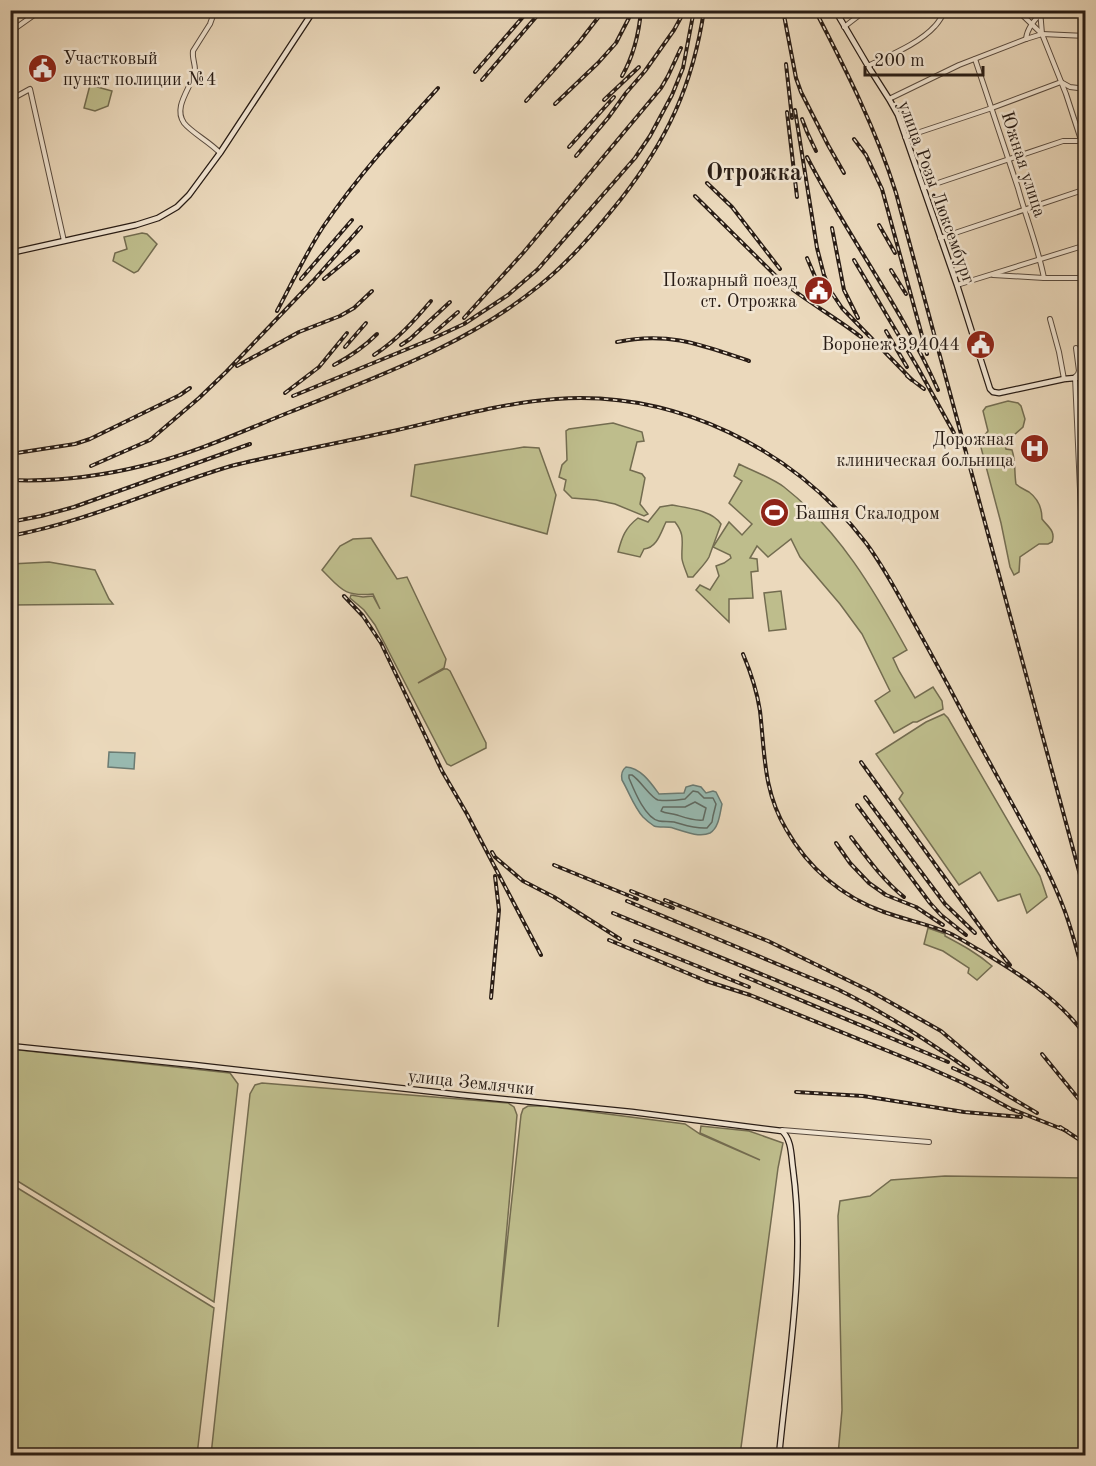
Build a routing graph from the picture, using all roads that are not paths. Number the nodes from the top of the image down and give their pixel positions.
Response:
1 (41, 10) edge
2 (215, 10) edge
3 (314, 10) edge
4 (835, 10) edge
5 (866, 10) edge
6 (946, 10) edge
7 (1017, 10) edge
8 (1040, 12) edge
9 (1032, 24) junction
10 (844, 27) junction
11 (10, 32) edge
12 (1042, 34) junction
13 (1086, 36) edge
14 (1026, 39) junction
15 (975, 58) junction
16 (868, 66) junction
17 (1061, 82) junction
18 (1070, 87) junction
19 (1086, 88) edge
20 (1066, 94) junction
21 (889, 99) junction
22 (10, 100) edge
23 (992, 108) junction
24 (905, 137) junction
25 (1083, 140) edge
26 (220, 153) junction
27 (1009, 160) junction
28 (1086, 160) edge
29 (923, 188) junction
30 (1086, 189) edge
31 (1024, 209) junction
32 (940, 238) junction
33 (64, 241) junction
34 (1086, 245) edge
35 (10, 253) edge
36 (1040, 258) junction
37 (989, 275) junction
38 (1044, 278) junction
39 (1086, 278) edge
40 (957, 285) junction
41 (1050, 319) dead end
42 (1076, 348) dead end
43 (1075, 377) junction
44 (1086, 377) edge
45 (1064, 379) junction
46 (1079, 479) junction
47 (1086, 479) edge
48 (1083, 527) edge
49 (1085, 579) edge
50 (1084, 631) edge
51 (1086, 664) edge
52 (10, 1046) edge
53 (778, 1130) junction
54 (929, 1142) dead end
55 (779, 1455) edge

1 - 11 street
2 - 26 street
3 - 26 street
4 - 10 street, улица Розы Люксембург
5 - 10 street
6 - 16 street
7 - 9 street
8 - 9 street
8 - 12 street
9 - 12 street
9 - 14 street
10 - 16 street, улица Розы Люксембург
12 - 13 street
12 - 14 street
12 - 17 street
14 - 15 street
15 - 21 street
15 - 23 street, Южная улица
16 - 21 street, улица Розы Люксембург
17 - 18 street
17 - 20 street
17 - 23 street
18 - 19 street
18 - 20 street
20 - 25 street
21 - 24 street, улица Розы Люксембург
22 - 33 street
23 - 24 street
23 - 27 street, Южная улица
24 - 29 street, улица Розы Люксембург
25 - 27 street
25 - 28 street
26 - 33 street
27 - 29 street
27 - 31 street, Южная улица
29 - 32 street, улица Розы Люксембург
30 - 31 street
31 - 32 street
31 - 36 street, Южная улица
32 - 40 street, улица Розы Люксембург
33 - 35 street
34 - 36 street
36 - 37 street
36 - 38 street, Южная улица
37 - 38 street
37 - 40 street
38 - 39 street
40 - 45 street, улица Розы Люксембург
41 - 45 street
42 - 43 street
43 - 44 street
43 - 45 street
43 - 46 street
46 - 47 street
46 - 48 street
48 - 49 street
49 - 50 street
50 - 51 street
52 - 53 street, улица Землячки
53 - 54 street, улица Землячки
53 - 55 street

